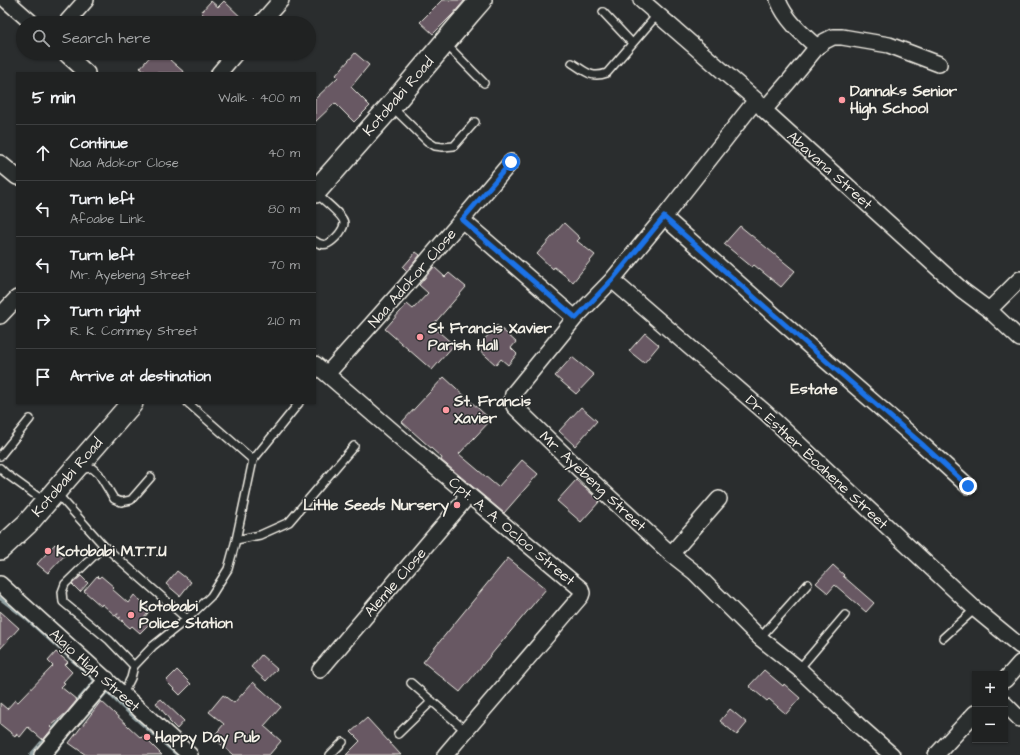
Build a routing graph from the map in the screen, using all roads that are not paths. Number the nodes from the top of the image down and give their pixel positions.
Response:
1 (6, 0) edge
2 (86, 0) edge
3 (281, 0) edge
4 (481, 0) edge
5 (641, 0) edge
6 (778, 0) edge
7 (603, 12) dead end
8 (657, 15) junction
9 (24, 16) edge
10 (72, 16) edge
11 (267, 16) edge
12 (445, 42) junction
13 (632, 43) junction
14 (817, 47) junction
15 (73, 60) edge
16 (230, 60) edge
17 (572, 63) dead end
18 (939, 64) dead end
19 (86, 72) edge
20 (220, 72) edge
21 (484, 83) dead end
22 (760, 105) junction
23 (391, 106) junction
24 (475, 122) dead end
25 (511, 162) dead end
26 (0, 163) edge
27 (16, 176) edge
28 (316, 191) edge
29 (316, 193) edge
30 (664, 217) junction
31 (462, 220) junction
32 (316, 242) edge
33 (1020, 279) edge
34 (612, 280) junction
35 (16, 299) edge
36 (989, 310) junction
37 (0, 316) edge
38 (576, 318) junction
39 (1020, 339) edge
40 (316, 365) edge
41 (327, 374) junction
42 (131, 404) edge
43 (189, 404) edge
44 (298, 404) edge
45 (30, 419) dead end
46 (354, 446) dead end
47 (0, 456) edge
48 (253, 460) junction
49 (0, 468) edge
50 (151, 477) dead end
51 (968, 486) dead end
52 (469, 495) junction
53 (54, 496) junction
54 (719, 499) dead end
55 (236, 540) junction
56 (104, 546) junction
57 (0, 549) edge
58 (671, 554) junction
59 (0, 584) edge
60 (808, 584) dead end
61 (975, 609) junction
62 (845, 615) dead end
63 (187, 619) junction
64 (760, 638) junction
65 (943, 638) dead end
66 (1020, 646) edge
67 (1020, 663) edge
68 (134, 666) junction
69 (799, 669) junction
70 (320, 670) dead end
71 (1008, 677) edge
72 (107, 680) junction
73 (411, 682) dead end
74 (123, 694) junction
75 (432, 701) junction
76 (1008, 707) edge
77 (972, 716) edge
78 (1020, 719) edge
79 (466, 731) junction
80 (398, 734) dead end
81 (343, 742) dead end
82 (42, 755) edge
83 (190, 755) edge
84 (330, 755) edge
85 (446, 755) edge
86 (892, 755) edge
87 (936, 755) edge

1 - 9 street
2 - 10 street
3 - 11 street
4 - 12 street, Kotobabi Road
5 - 8 street, Abavana Street
6 - 14 street
7 - 13 lane
8 - 13 lane
8 - 22 street, Abavana Street
12 - 21 lane
12 - 23 street, Kotobabi Road
13 - 17 lane
14 - 18 street
14 - 22 street, Mr. Ayebeng Street
15 - 19 street
16 - 20 street
22 - 30 street, Mr. Ayebeng Street
22 - 36 street, Abavana Street
23 - 24 lane
23 - 28 street, Kotobabi Road
25 - 31 street, Naa Adokor Close
26 - 27 street
29 - 32 lane
30 - 34 street, Mr. Ayebeng Street
30 - 51 street
31 - 38 street
31 - 41 street, Naa Adokor Close
33 - 36 street
34 - 38 street, Mr. Ayebeng Street
34 - 61 street, Dr. Esther Boahene Street
35 - 37 street
36 - 39 street, Abavana Street
38 - 58 street, Mr. Ayebeng Street
40 - 41 street, Cpt. A. A. Ocloo Street
41 - 52 street, Cpt. A. A. Ocloo Street
42 - 53 street, Kotobabi Road
43 - 48 lane
44 - 48 lane
45 - 47 lane
46 - 55 lane
48 - 55 lane
49 - 53 lane
50 - 53 lane
52 - 70 street, Alemle Close
52 - 79 street, Cpt. A. A. Ocloo Street
53 - 56 lane
53 - 57 street, Kotobabi Road
54 - 58 street
55 - 63 lane
56 - 63 lane
56 - 68 lane
58 - 64 street, Mr. Ayebeng Street
59 - 72 street, Alajo High Street
60 - 64 lane
61 - 65 lane
61 - 66 street, Dr. Esther Boahene Street
62 - 69 lane
63 - 68 lane
64 - 69 street, Mr. Ayebeng Street
67 - 71 street
68 - 74 lane
69 - 86 street, Mr. Ayebeng Street
72 - 74 street, Alajo High Street
72 - 82 street
73 - 75 lane
74 - 83 street, Alajo High Street
75 - 79 lane
75 - 80 lane
76 - 78 street
77 - 87 street
79 - 85 street, Cpt. A. A. Ocloo Street
81 - 84 lane

